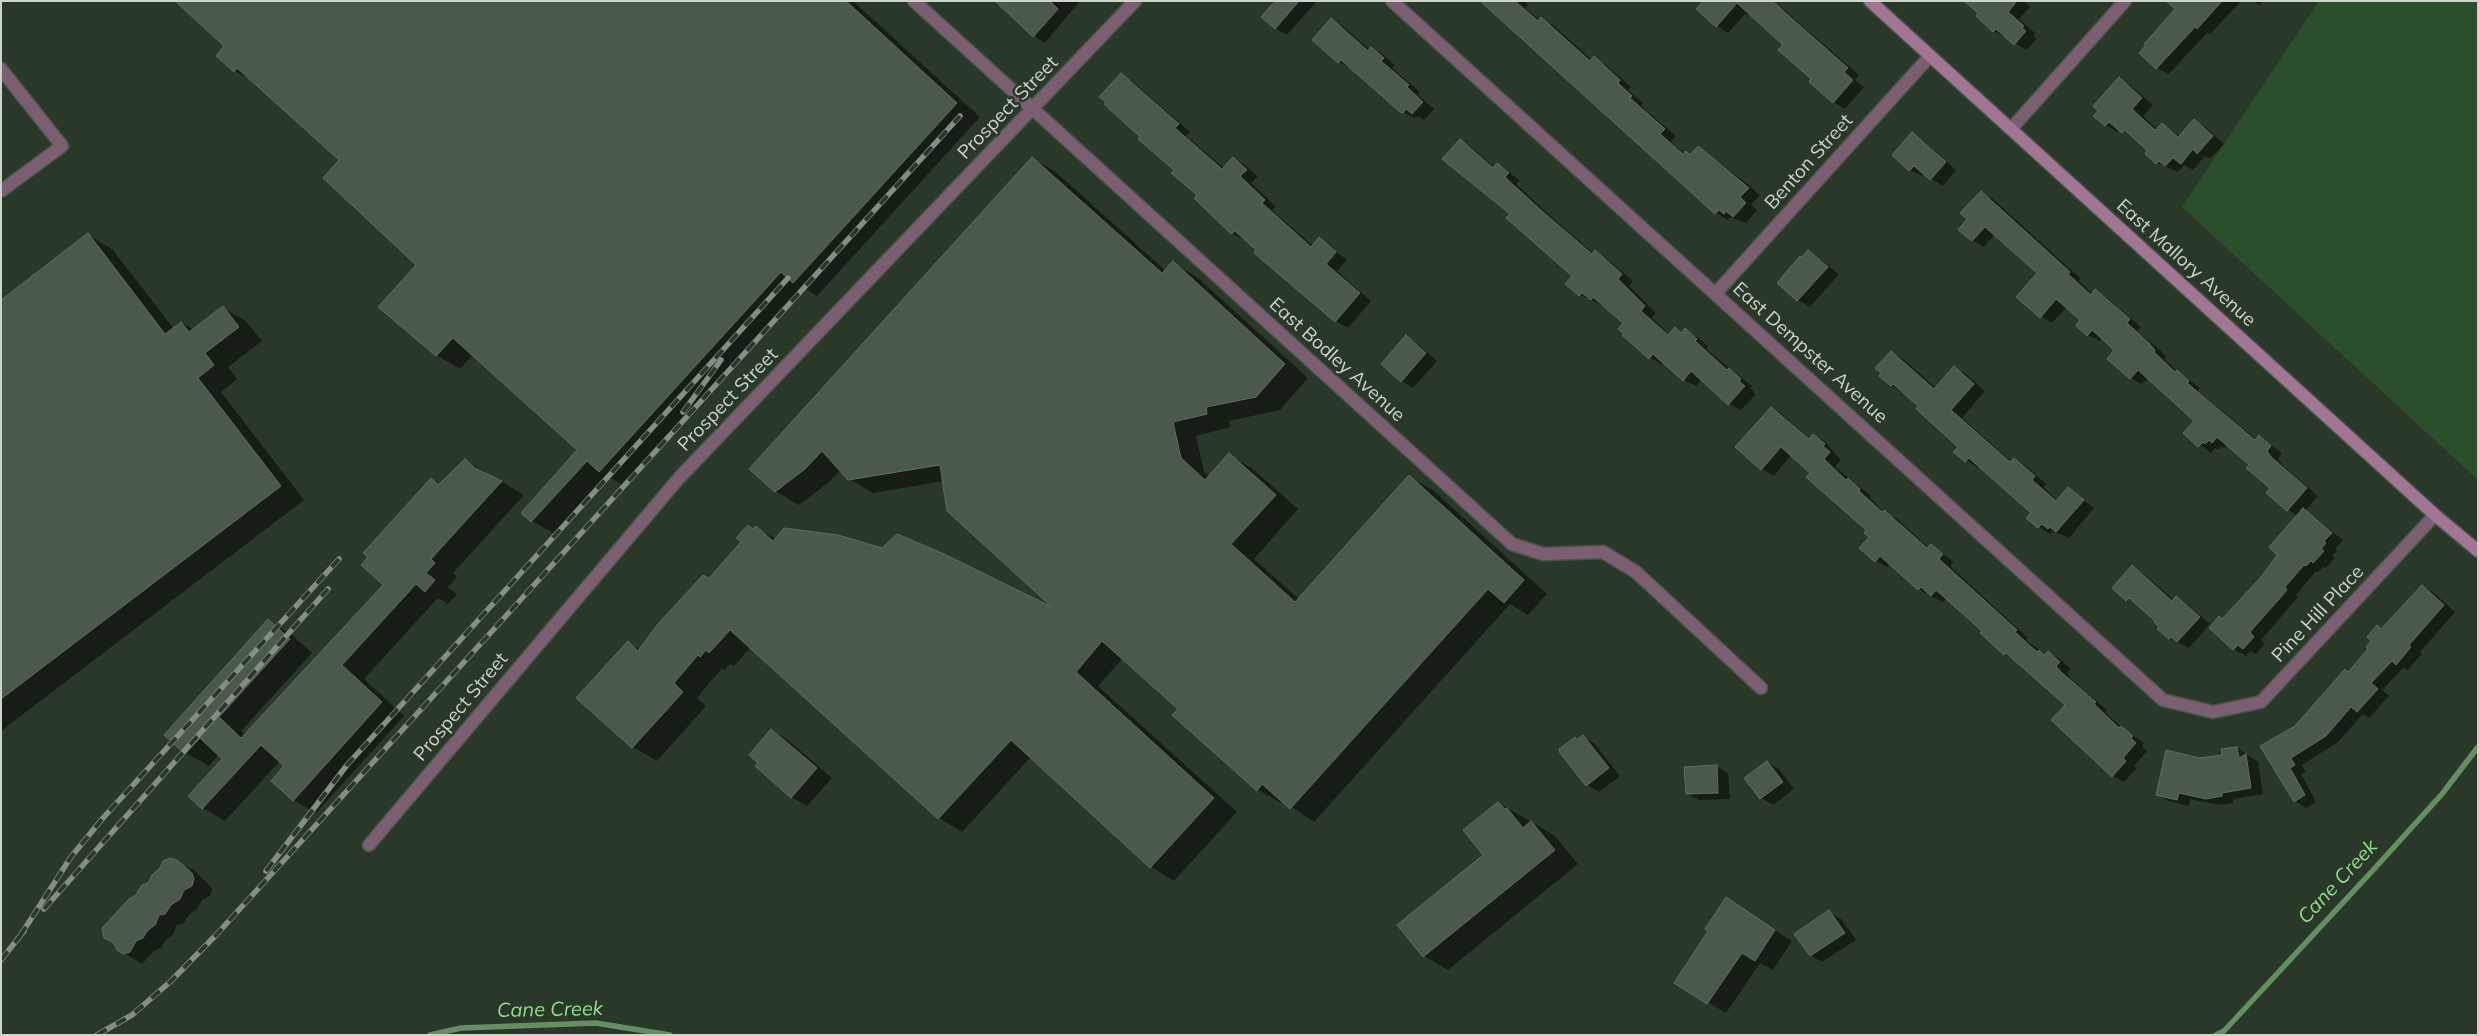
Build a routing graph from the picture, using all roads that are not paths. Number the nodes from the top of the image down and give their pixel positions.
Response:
1 (914, 1) edge
2 (1135, 1) edge
3 (1392, 1) edge
4 (1870, 1) edge
5 (2126, 1) edge
6 (1930, 56) junction
7 (1, 69) edge
8 (1032, 110) junction
9 (2011, 129) junction
10 (1, 191) edge
11 (1716, 293) junction
12 (2435, 515) junction
13 (2478, 551) edge
14 (1761, 688) dead end
15 (2212, 712) joint
16 (369, 845) dead end

1 - 8 street, East Bodley Avenue
2 - 8 street, Prospect Street
3 - 11 street, East Dempster Avenue
4 - 6 main road, East Mallory Avenue
5 - 9 street
6 - 9 main road, East Mallory Avenue
6 - 11 street, Benton Street
7 - 10 street
8 - 14 street, East Bodley Avenue
8 - 16 street, Prospect Street
9 - 12 main road, East Mallory Avenue
11 - 15 street, East Dempster Avenue
12 - 13 main road, East Mallory Avenue
12 - 15 street, Pine Hill Place

